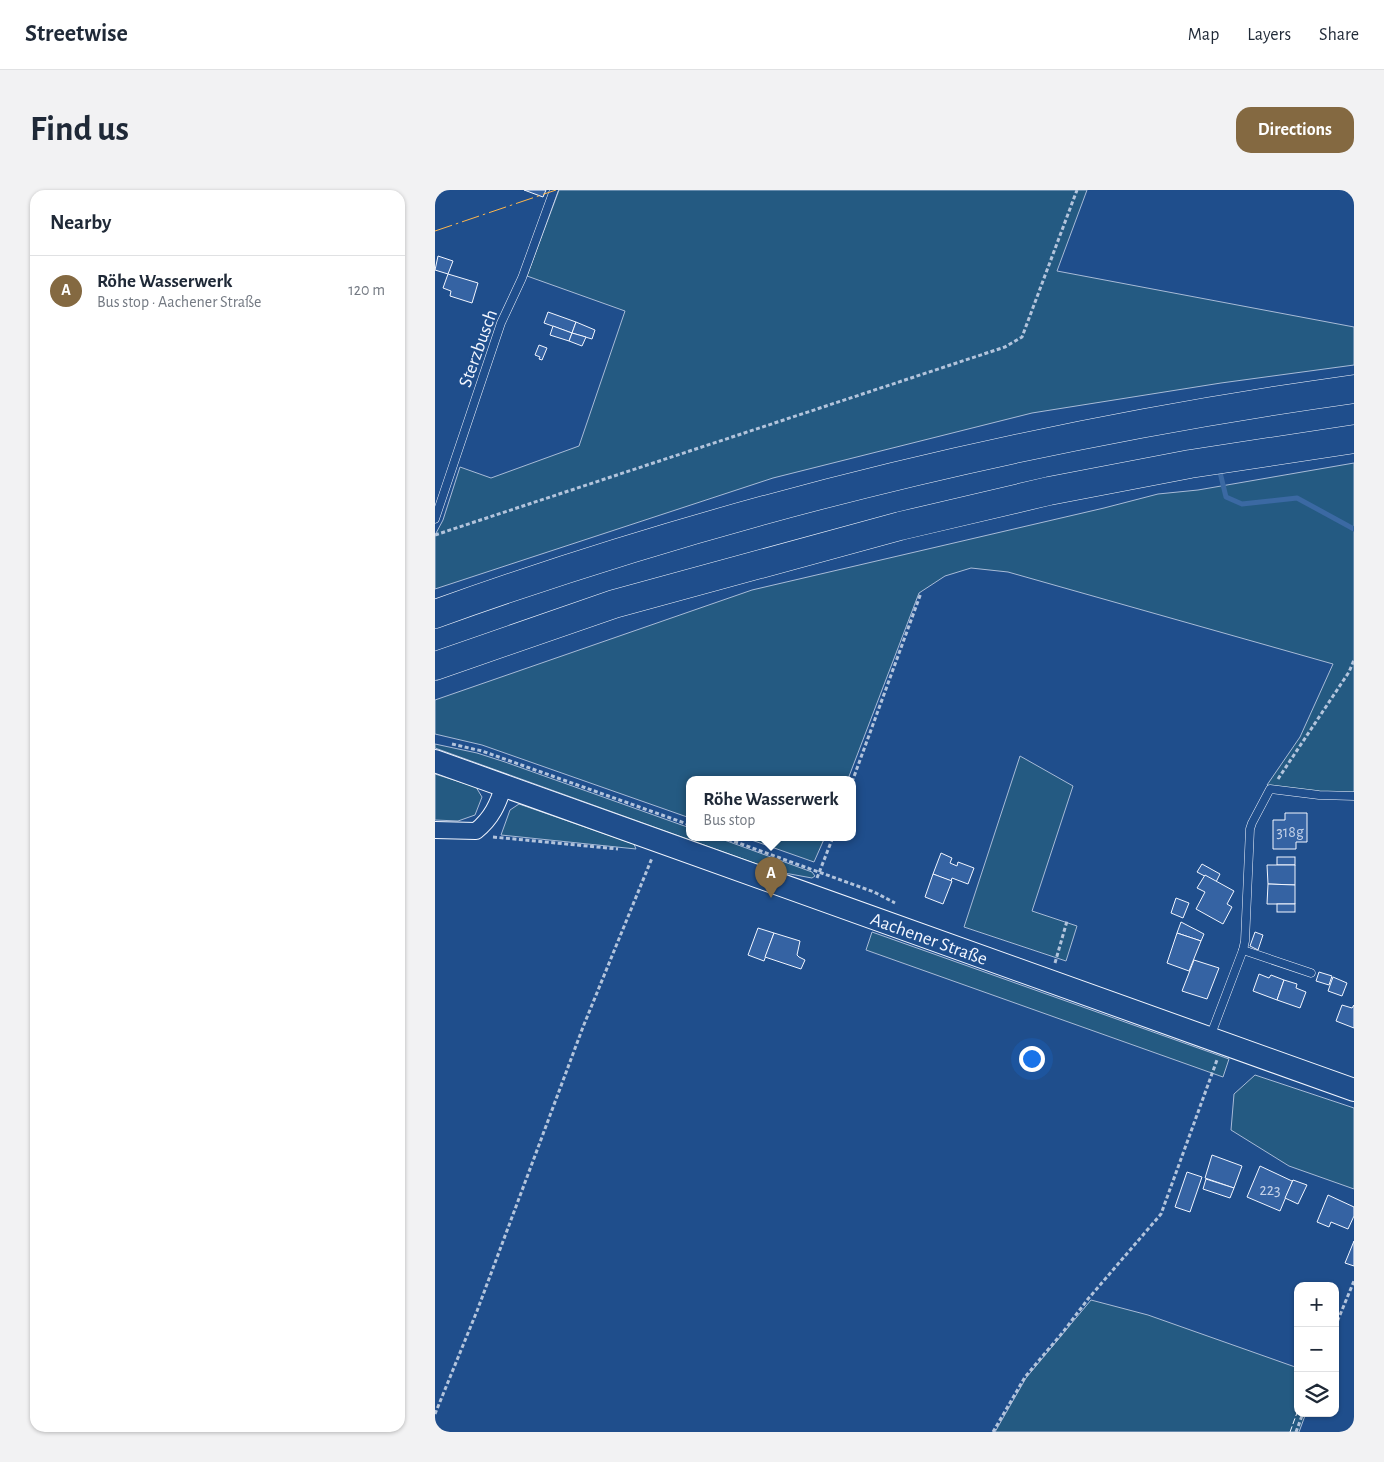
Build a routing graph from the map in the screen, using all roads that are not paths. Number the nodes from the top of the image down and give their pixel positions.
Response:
1 (555, 190) edge
2 (1354, 389) edge
3 (1354, 439) edge
4 (435, 519) edge
5 (435, 614) edge
6 (435, 666) edge
7 (440, 752) edge
8 (504, 785) junction
9 (1354, 796) edge
10 (435, 830) edge
11 (1243, 950) junction
12 (1311, 973) dead end
13 (1217, 1040) junction
14 (1354, 1090) edge

1 - 4 lane, Sterzbusch
2 - 5 highway
3 - 6 highway
7 - 8 main road, Aachener Straße
8 - 10 street
8 - 13 main road, Aachener Straße
9 - 11 lane
11 - 12 lane
11 - 13 lane
13 - 14 main road, Aachener Straße

